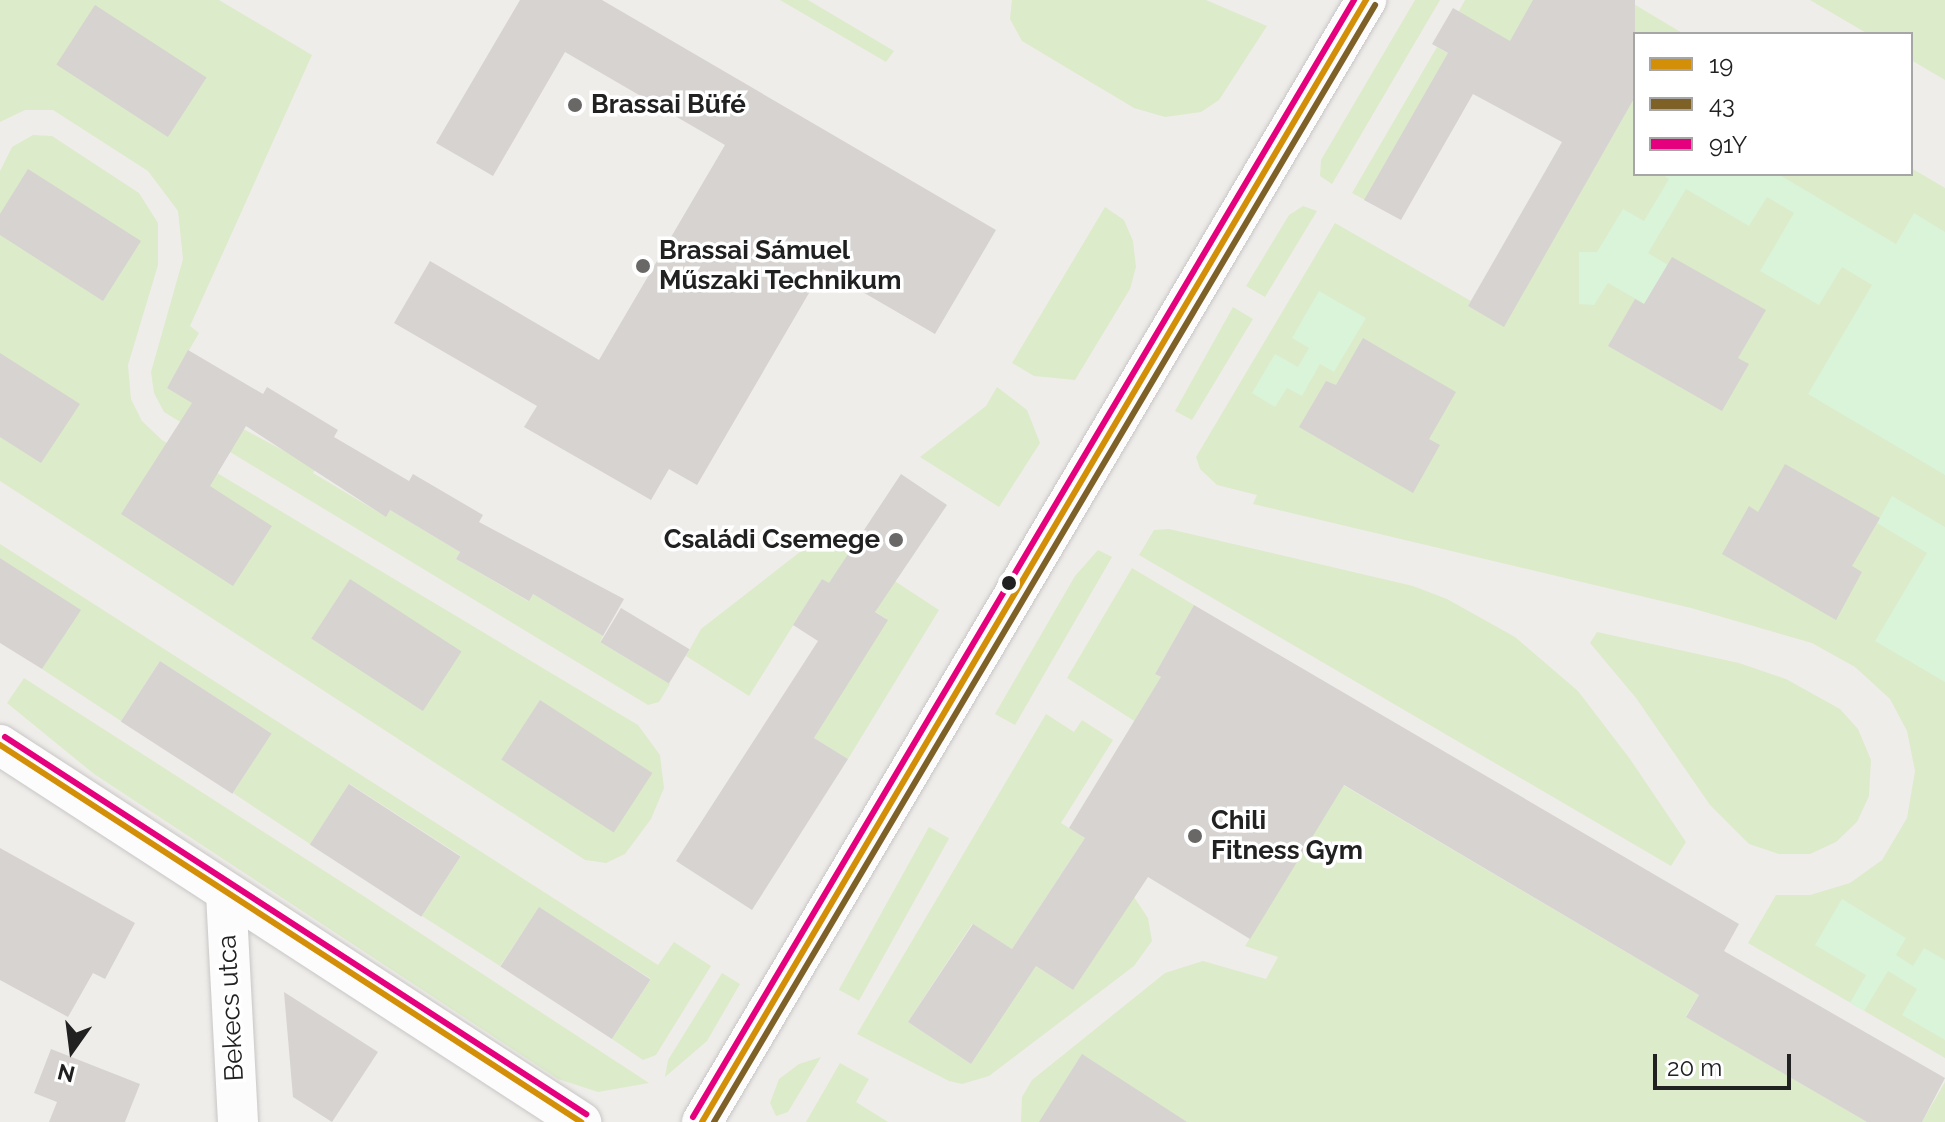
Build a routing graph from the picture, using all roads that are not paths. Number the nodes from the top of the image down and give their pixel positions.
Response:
1 (1366, 0) edge
2 (0, 745) edge
3 (226, 893) junction
4 (238, 1122) edge
5 (581, 1122) edge
6 (702, 1122) edge

1 - 6 street
2 - 3 street
3 - 4 street, Bekecs utca
3 - 5 street

